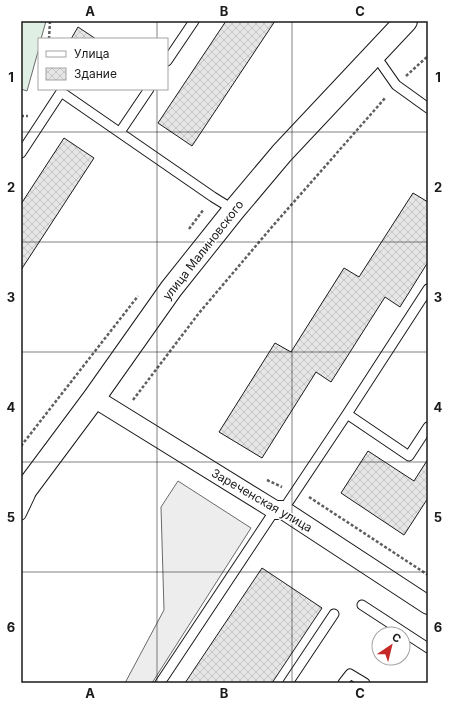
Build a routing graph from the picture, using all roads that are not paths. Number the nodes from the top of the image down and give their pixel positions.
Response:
1 (194, 21) edge
2 (406, 21) edge
3 (375, 55) junction
4 (168, 60) edge
5 (147, 90) edge
6 (428, 108) edge
7 (120, 132) junction
8 (21, 153) edge
9 (234, 210) junction
10 (428, 289) edge
11 (94, 398) junction
12 (348, 414) junction
13 (428, 427) edge
14 (47, 461) junction
15 (21, 496) edge
16 (279, 510) junction
17 (21, 515) edge
18 (362, 605) dead end
19 (428, 605) edge
20 (334, 614) dead end
21 (428, 648) edge
22 (160, 683) edge
23 (288, 683) edge
24 (343, 683) edge
25 (365, 683) edge

1 - 4 lane
2 - 3 street, улица Малиновского
3 - 6 lane
3 - 9 street, улица Малиновского
5 - 7 lane
7 - 8 lane
7 - 9 lane
9 - 11 street, улица Малиновского
10 - 12 lane
11 - 14 street, улица Малиновского
11 - 16 street, Зареченская улица
12 - 13 lane
12 - 16 lane
14 - 15 street, улица Малиновского
14 - 17 lane
16 - 19 street, Зареченская улица
16 - 22 lane
18 - 21 lane
20 - 23 lane
24 - 25 lane

